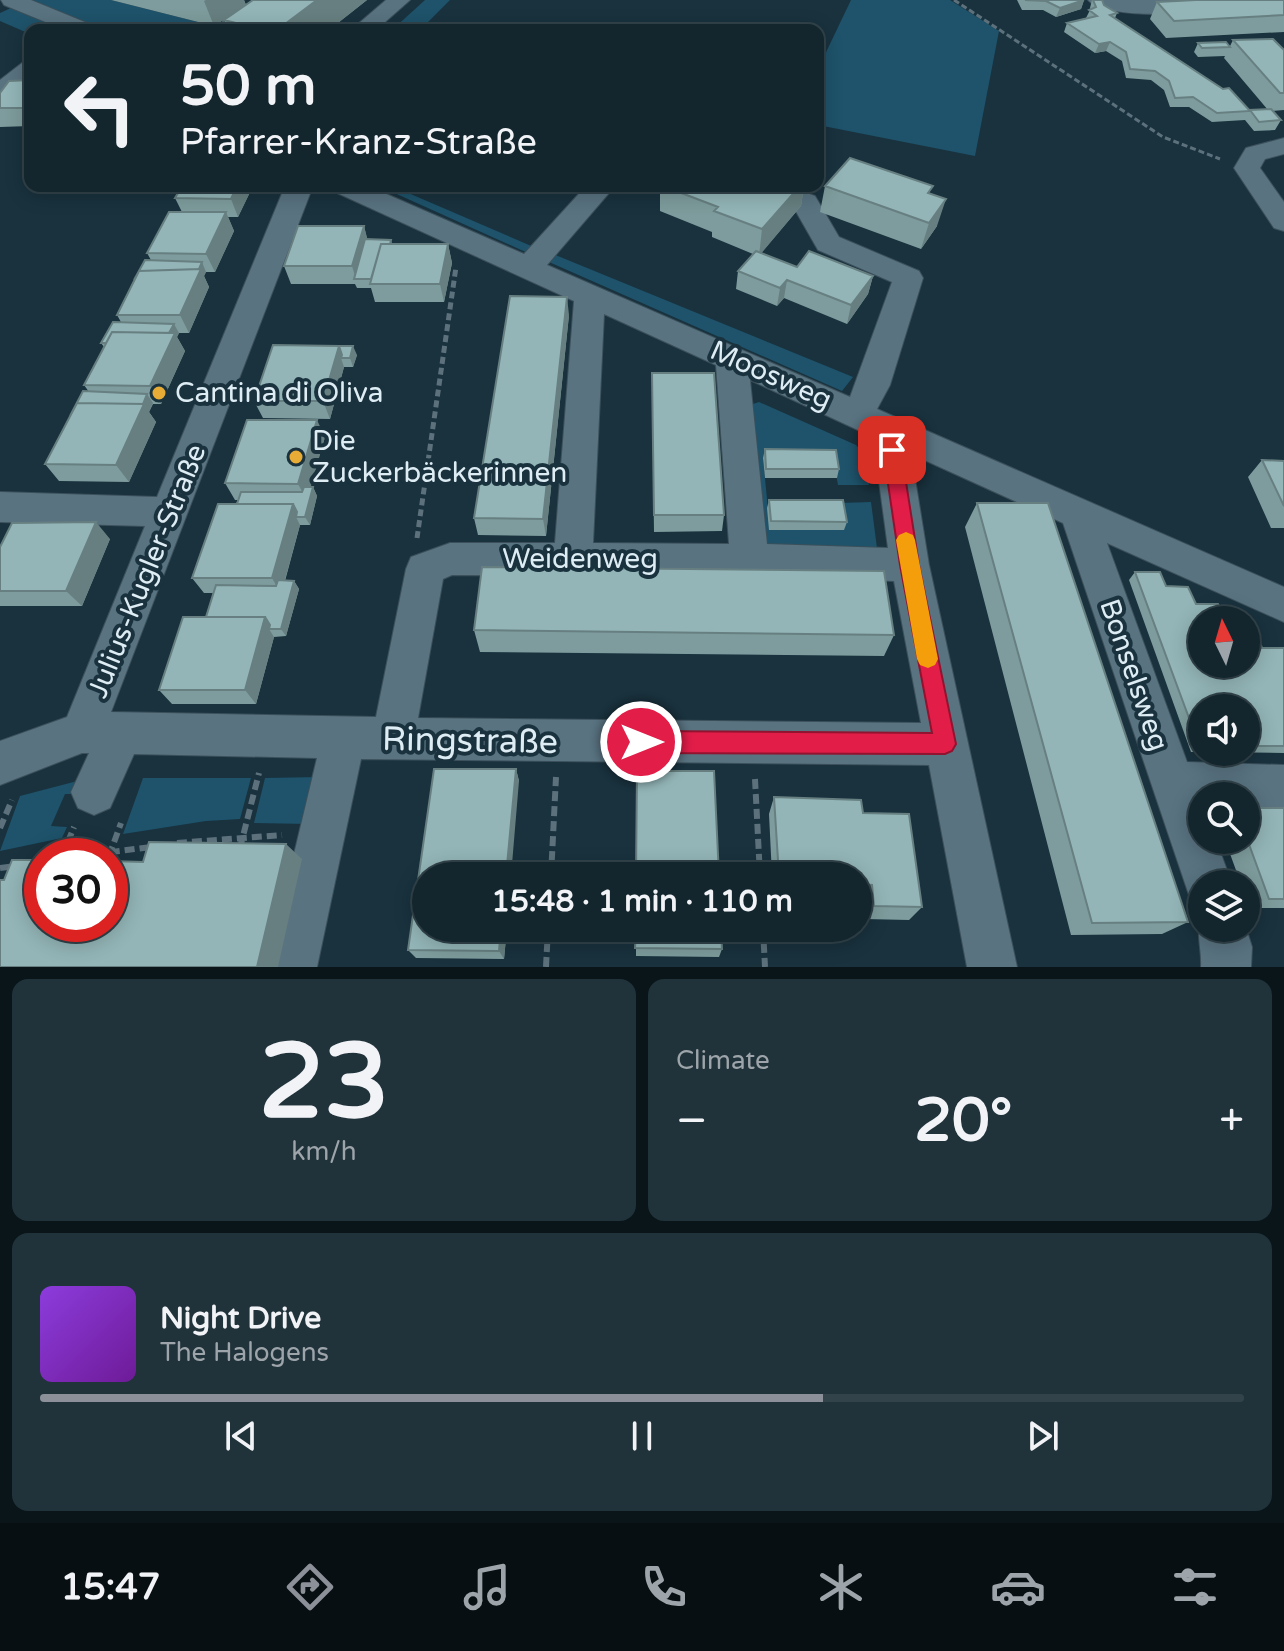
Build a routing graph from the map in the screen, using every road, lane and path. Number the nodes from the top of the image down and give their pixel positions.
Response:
1 (12, 0) edge
2 (399, 0) edge
3 (954, 0) edge
4 (1284, 1) edge
5 (1118, 10) edge
6 (234, 15) edge
7 (67, 24) edge
8 (221, 24) edge
9 (369, 24) edge
10 (24, 72) edge
11 (0, 96) edge
12 (1284, 146) edge
13 (1249, 162) junction
14 (296, 192) edge
15 (358, 192) edge
16 (596, 192) edge
17 (778, 192) edge
18 (1284, 222) edge
19 (457, 264) dead end
20 (528, 268) junction
21 (590, 295) junction
22 (731, 356) junction
23 (874, 420) junction
24 (0, 507) edge
25 (1077, 511) junction
26 (172, 512) junction
27 (573, 558) junction
28 (749, 560) junction
29 (910, 565) junction
30 (425, 569) junction
31 (1284, 605) edge
32 (102, 733) junction
33 (344, 738) junction
34 (393, 739) junction
35 (945, 744) junction
36 (752, 752) junction
37 (557, 757) junction
38 (260, 772) dead end
39 (8, 778) edge
40 (1172, 784) junction
41 (1284, 787) edge
42 (84, 810) joint
43 (0, 828) edge
44 (322, 834) junction
45 (243, 836) junction
46 (71, 838) edge
47 (169, 844) edge
48 (154, 846) edge
49 (128, 850) edge
50 (238, 858) edge
51 (552, 862) edge
52 (759, 862) edge
53 (24, 865) edge
54 (0, 868) edge
55 (1203, 870) edge
56 (547, 942) edge
57 (764, 942) edge
58 (1225, 942) edge
59 (292, 967) edge
60 (546, 967) edge
61 (765, 967) edge
62 (992, 967) edge
63 (1226, 967) edge

1 - 7 street
2 - 9 street
3 - 13 path
4 - 5 street
6 - 8 path
10 - 11 street
12 - 13 street
13 - 18 street
14 - 26 street, Julius-Kugler-Straße
15 - 20 street, Moosweg
16 - 20 street
17 - 23 street
19 - 30 path
20 - 21 street, Moosweg
21 - 22 street, Moosweg
21 - 27 street
22 - 23 street, Moosweg
22 - 28 street
23 - 25 street, Moosweg
23 - 29 street
24 - 26 street
25 - 31 street, Moosweg
25 - 40 street, Bonselsweg
26 - 32 street, Julius-Kugler-Straße
27 - 28 street, Weidenweg
27 - 30 street, Weidenweg
28 - 29 street, Weidenweg
29 - 35 street
30 - 34 street
32 - 33 street, Ringstraße
32 - 39 street, Ringstraße
32 - 42 street, Julius-Kugler-Straße
33 - 34 street, Ringstraße
33 - 44 street
34 - 37 street, Ringstraße
35 - 36 street, Ringstraße
35 - 62 street
36 - 37 street, Ringstraße
36 - 52 path
37 - 51 path
38 - 45 path
39 - 43 path
40 - 41 street
40 - 55 street, Bonselsweg
42 - 46 path
44 - 45 path
44 - 59 street
45 - 47 path
45 - 50 path
48 - 49 path
53 - 54 path
56 - 60 path
57 - 61 path
58 - 63 street

